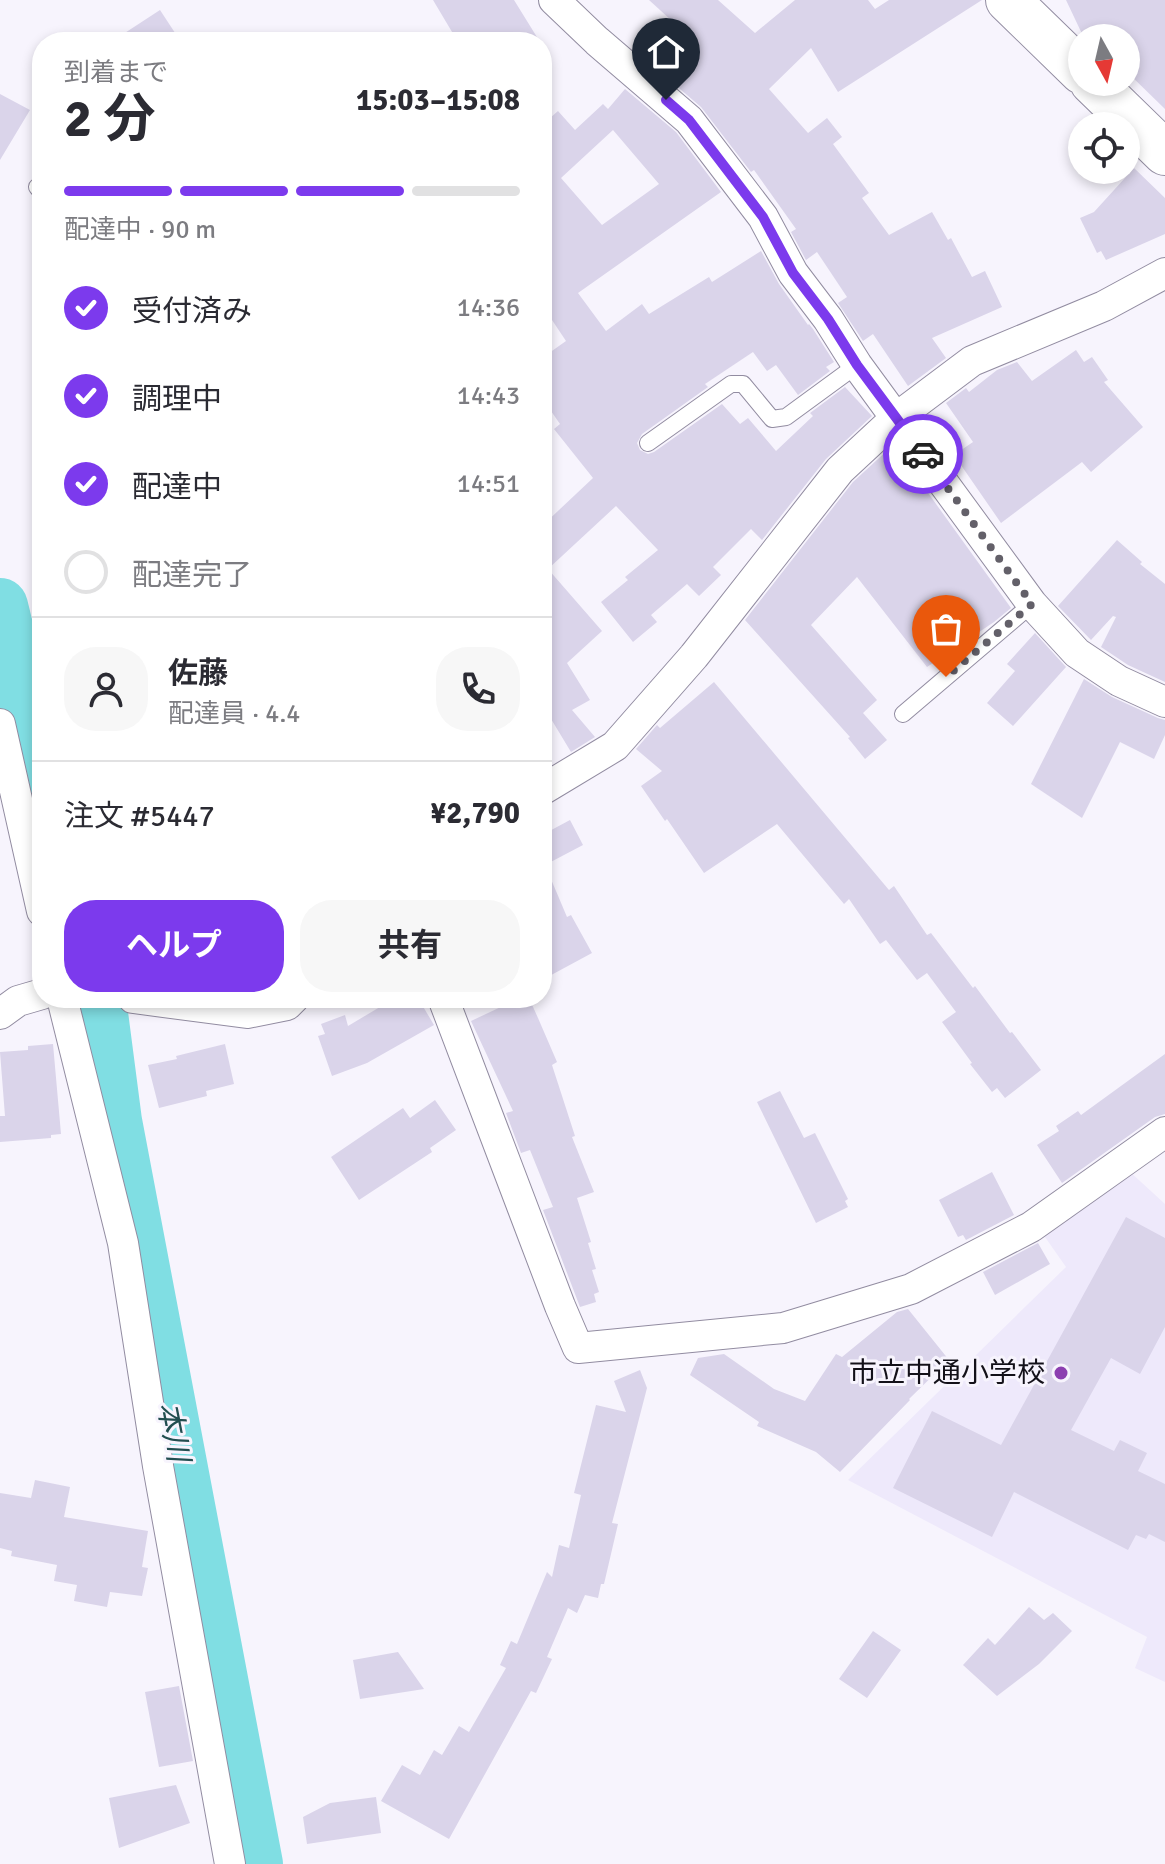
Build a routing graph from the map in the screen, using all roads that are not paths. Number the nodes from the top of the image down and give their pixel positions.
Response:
1 (554, 0) edge
2 (1008, 0) edge
3 (1068, 58) edge
4 (1106, 96) edge
5 (1165, 153) edge
6 (1165, 273) edge
7 (857, 365) junction
8 (896, 418) junction
9 (648, 443) dead end
10 (1032, 604) junction
11 (1165, 702) edge
12 (903, 714) dead end
13 (0, 724) edge
14 (552, 784) edge
15 (32, 866) edge
16 (32, 997) edge
17 (64, 1008) edge
18 (209, 1008) edge
19 (272, 1008) edge
20 (447, 1008) edge
21 (0, 1014) edge
22 (1165, 1132) edge
23 (230, 1864) edge

1 - 7 street
2 - 3 highway
4 - 5 highway
6 - 8 street
7 - 8 street
7 - 9 lane
8 - 10 street
8 - 14 street
10 - 11 street
10 - 12 lane
13 - 15 street
16 - 21 street
17 - 23 street
18 - 19 street
20 - 22 street

